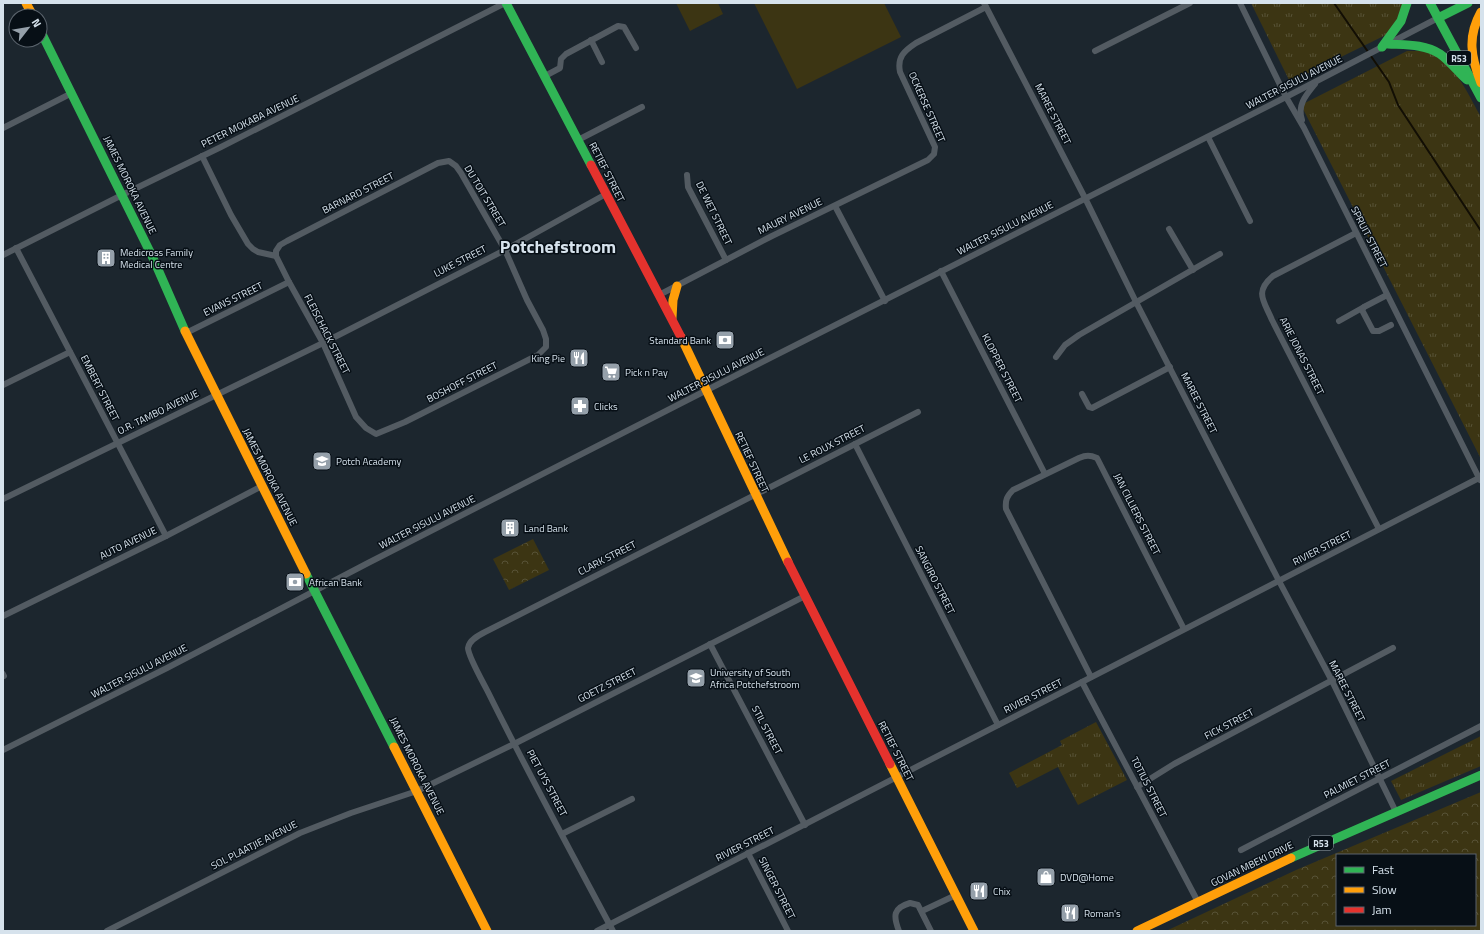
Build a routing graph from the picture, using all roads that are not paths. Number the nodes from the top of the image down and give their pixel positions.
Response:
1 (506, 3) edge
2 (1190, 3) edge
3 (1240, 3) edge
4 (1407, 3) edge
5 (1430, 3) edge
6 (1468, 3) edge
7 (985, 5) edge
8 (1481, 12) edge
9 (1438, 18) junction
10 (591, 40) junction
11 (48, 46) edge
12 (1382, 47) junction
13 (636, 48) dead end
14 (1095, 52) dead end
15 (602, 62) dead end
16 (545, 76) junction
17 (1317, 81) junction
18 (1478, 85) edge
19 (72, 93) junction
20 (1286, 98) junction
21 (1481, 98) edge
22 (642, 107) dead end
23 (3, 128) edge
24 (1304, 128) junction
25 (1208, 137) junction
26 (578, 140) junction
27 (202, 156) junction
28 (438, 163) joint
29 (687, 175) dead end
30 (606, 194) junction
31 (122, 195) junction
32 (1085, 198) junction
33 (836, 206) junction
34 (1250, 221) dead end
35 (1169, 229) dead end
36 (1356, 233) junction
37 (16, 248) junction
38 (505, 250) junction
39 (1220, 254) dead end
40 (3, 255) edge
41 (276, 256) junction
42 (726, 260) junction
43 (1193, 270) junction
44 (941, 271) junction
45 (289, 282) junction
46 (677, 286) junction
47 (659, 295) junction
48 (1387, 295) junction
49 (885, 301) junction
50 (1136, 302) junction
51 (1364, 306) junction
52 (672, 320) junction
53 (1339, 321) dead end
54 (1391, 325) dead end
55 (186, 333) junction
56 (546, 339) joint
57 (323, 344) junction
58 (70, 352) junction
59 (1056, 357) dead end
60 (1170, 367) junction
61 (3, 385) edge
62 (707, 390) junction
63 (1082, 394) dead end
64 (216, 395) junction
65 (918, 412) dead end
66 (376, 434) joint
67 (117, 444) junction
68 (855, 444) junction
69 (1045, 474) junction
70 (1480, 479) edge
71 (262, 486) junction
72 (754, 494) junction
73 (3, 499) edge
74 (1380, 529) junction
75 (166, 536) junction
76 (1279, 581) junction
77 (316, 591) junction
78 (805, 596) junction
79 (3, 616) edge
80 (1184, 629) junction
81 (470, 643) joint
82 (710, 644) junction
83 (1393, 648) dead end
84 (1091, 677) junction
85 (1332, 681) junction
86 (1082, 682) junction
87 (998, 725) junction
88 (1481, 726) edge
89 (514, 744) junction
90 (3, 750) edge
91 (1481, 775) edge
92 (897, 777) junction
93 (1380, 778) junction
94 (1137, 787) junction
95 (417, 791) junction
96 (632, 799) dead end
97 (1396, 812) junction
98 (805, 825) junction
99 (562, 834) junction
100 (1241, 850) dead end
101 (748, 853) junction
102 (956, 895) junction
103 (1198, 902) junction
104 (922, 911) junction
105 (1165, 918) junction
106 (610, 924) junction
107 (107, 931) edge
108 (487, 931) edge
109 (597, 931) edge
110 (613, 931) edge
111 (788, 931) edge
112 (899, 931) edge
113 (931, 931) edge
114 (974, 931) edge
115 (1137, 931) edge
116 (1148, 931) edge

1 - 16 street, RETIEF STREET
1 - 27 street, PETER MOKABA AVENUE
2 - 14 street
3 - 20 street, SPRUIT STREET
4 - 12 street
5 - 9 street, R53
6 - 9 street
7 - 32 street, MAREE STREET
7 - 33 street, OCKERSE STREET
8 - 18 street
9 - 12 street, WALTER SISULU AVENUE
9 - 18 street, R53
10 - 13 street
10 - 15 street
10 - 16 street
11 - 19 street, JAMES MOROKA AVENUE
12 - 17 street, WALTER SISULU AVENUE
12 - 18 street
16 - 26 street, RETIEF STREET
17 - 20 street, WALTER SISULU AVENUE
17 - 24 street
18 - 21 street, R53
19 - 23 street
19 - 31 street, JAMES MOROKA AVENUE
20 - 24 street, SPRUIT STREET
20 - 25 street, WALTER SISULU AVENUE
22 - 26 street
24 - 36 street, SPRUIT STREET
25 - 32 street, WALTER SISULU AVENUE
25 - 34 street
26 - 30 street, RETIEF STREET
27 - 31 street, PETER MOKABA AVENUE
27 - 41 street
28 - 38 street, DU TOIT STREET
28 - 41 street, BARNARD STREET
29 - 42 street, DE WET STREET
30 - 38 street, LUKE STREET
30 - 47 street, RETIEF STREET
31 - 37 street, PETER MOKABA AVENUE
31 - 55 street, JAMES MOROKA AVENUE
32 - 44 street, WALTER SISULU AVENUE
32 - 50 street, MAREE STREET
33 - 42 street, MAURY AVENUE
33 - 49 street, MAURY AVENUE
35 - 43 street
36 - 48 street, SPRUIT STREET
36 - 74 street, ARIE JONAS STREET
37 - 40 street, PETER MOKABA AVENUE
37 - 58 street, EMBERT STREET
38 - 56 street, DU TOIT STREET
38 - 57 street, LUKE STREET
39 - 43 street
41 - 45 street, FLEISCHACK STREET
42 - 46 street, MAURY AVENUE
43 - 50 street
44 - 49 street, WALTER SISULU AVENUE
44 - 69 street, KLOPPER STREET
45 - 55 street, EVANS STREET
45 - 57 street, FLEISCHACK STREET
46 - 47 street, MAURY AVENUE
46 - 52 street
47 - 52 street, RETIEF STREET
48 - 51 street
48 - 70 street, SPRUIT STREET
49 - 62 street, WALTER SISULU AVENUE
50 - 59 street
50 - 60 street, MAREE STREET
51 - 53 street
51 - 54 street
52 - 62 street, RETIEF STREET
55 - 64 street, JAMES MOROKA AVENUE
56 - 66 street, BOSHOFF STREET
57 - 64 street, O.R. TAMBO AVENUE
57 - 66 street, FLEISCHACK STREET
58 - 61 street
58 - 67 street, EMBERT STREET
60 - 63 street
60 - 76 street, MAREE STREET
62 - 72 street, RETIEF STREET
62 - 77 street, WALTER SISULU AVENUE
64 - 67 street, O.R. TAMBO AVENUE
64 - 71 street, JAMES MOROKA AVENUE
65 - 68 street, LE ROUX STREET
67 - 73 street, O.R. TAMBO AVENUE
67 - 75 street, EMBERT STREET
68 - 72 street, LE ROUX STREET
68 - 87 street, SANGIRO STREET
69 - 80 street, JAN CILLIERS STREET
69 - 84 street
70 - 74 street, RIVIER STREET
71 - 75 street, AUTO AVENUE
71 - 77 street, JAMES MOROKA AVENUE
72 - 78 street, RETIEF STREET
72 - 81 street, CLARK STREET
74 - 76 street, RIVIER STREET
75 - 79 street, AUTO AVENUE
76 - 80 street, RIVIER STREET
76 - 85 street, MAREE STREET
77 - 90 street, WALTER SISULU AVENUE
77 - 95 street, JAMES MOROKA AVENUE
78 - 82 street, GOETZ STREET
78 - 92 street, RETIEF STREET
80 - 84 street, RIVIER STREET
81 - 89 street, PIET UYS STREET
82 - 89 street, GOETZ STREET
82 - 98 street, STIL STREET
83 - 85 street, FICK STREET
84 - 86 street, RIVIER STREET
85 - 93 street, MAREE STREET
85 - 94 street, FICK STREET
86 - 87 street, RIVIER STREET
86 - 94 street, TOTIUS STREET
87 - 92 street, RIVIER STREET
88 - 93 street, PALMIET STREET
89 - 95 street, GOETZ STREET
89 - 99 street, PIET UYS STREET
91 - 97 street, GOVAN MBEKI DRIVE / R53
92 - 98 street, RIVIER STREET
92 - 102 street, RETIEF STREET
93 - 97 street, MAREE STREET
93 - 100 street, PALMIET STREET
94 - 103 street, TOTIUS STREET
95 - 107 street, SOL PLAATJIE AVENUE
95 - 108 street, JAMES MOROKA AVENUE
96 - 99 street
97 - 103 street, GOVAN MBEKI DRIVE / R53
98 - 101 street, RIVIER STREET
99 - 106 street, PIET UYS STREET
101 - 106 street, RIVIER STREET
101 - 111 street, SINGER STREET
102 - 104 street
102 - 114 street, RETIEF STREET
103 - 105 street, GOVAN MBEKI DRIVE / R53
104 - 112 street
104 - 113 street
105 - 115 street, GOVAN MBEKI DRIVE / R53
105 - 116 street, GOVAN MBEKI DRIVE / R53
106 - 109 street, RIVIER STREET
106 - 110 street, PIET UYS STREET

